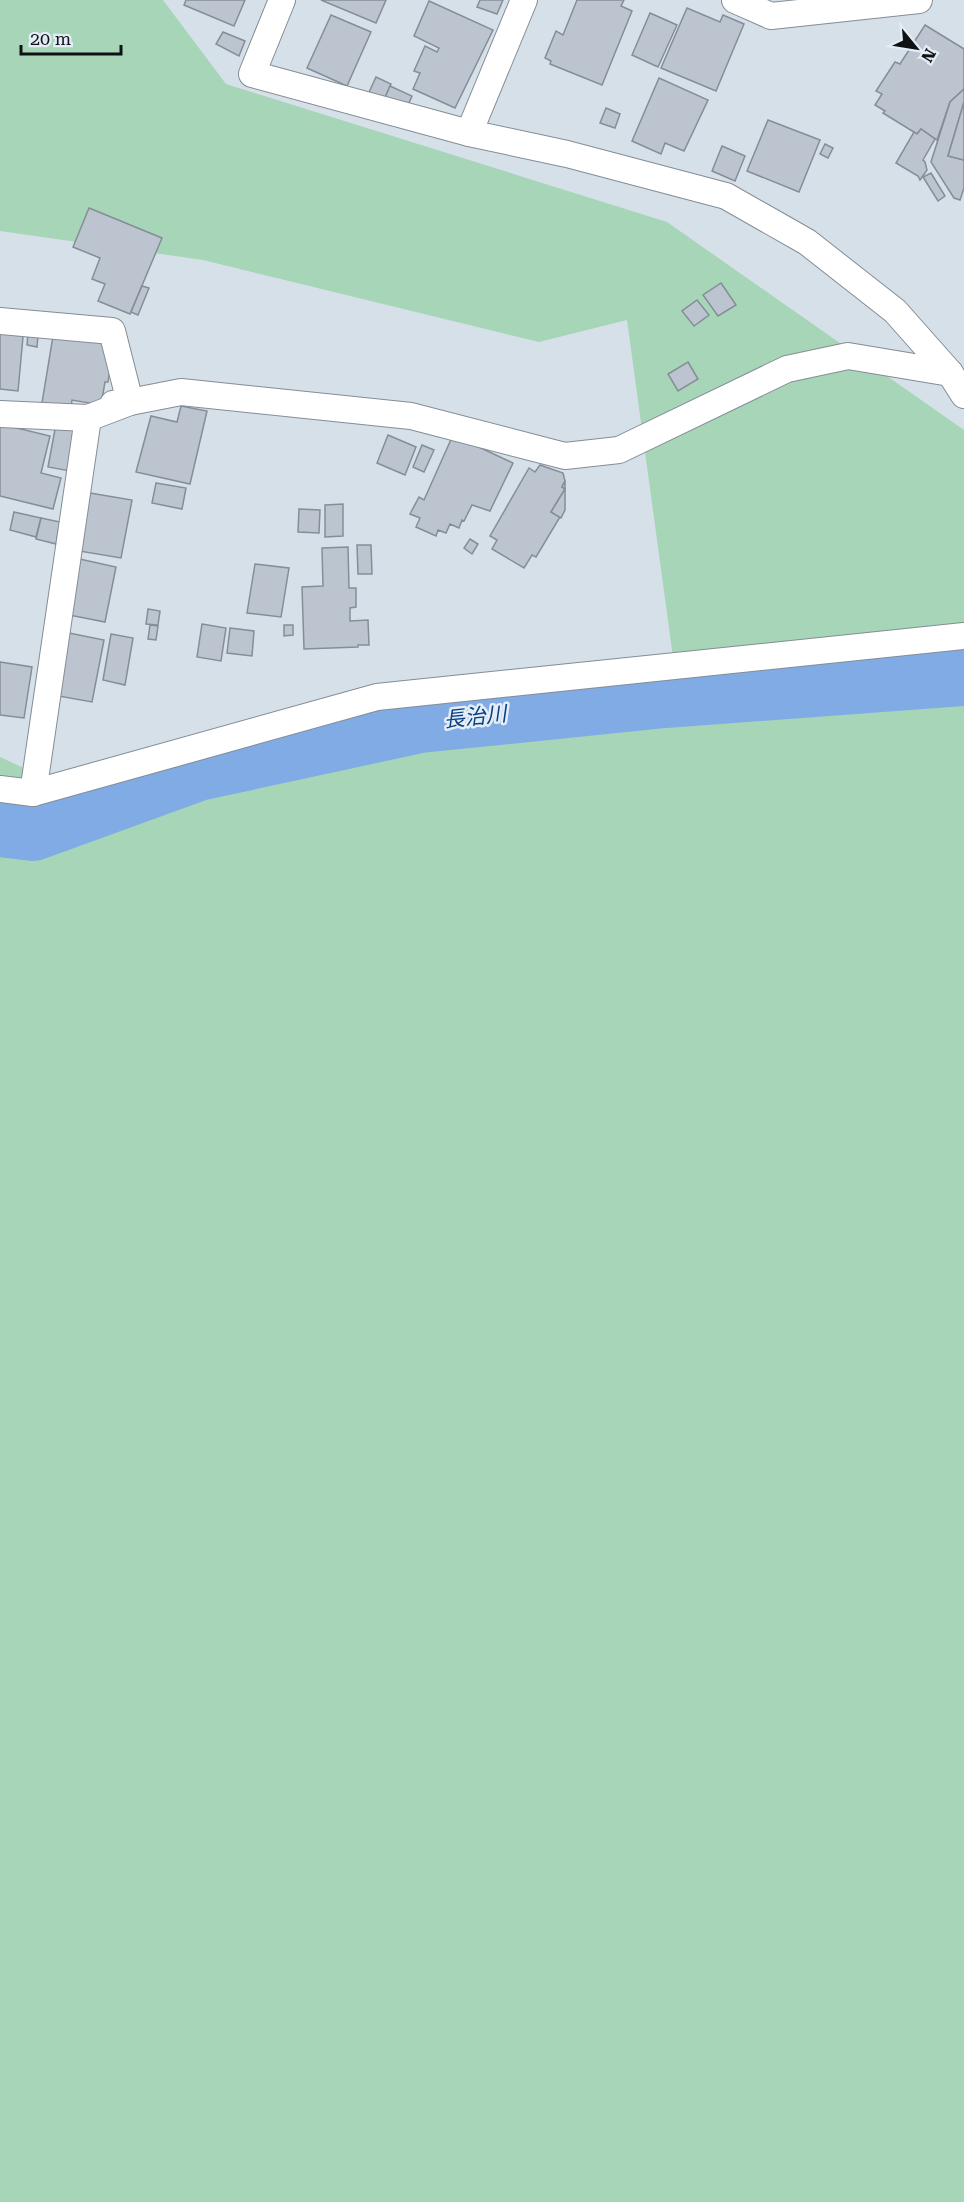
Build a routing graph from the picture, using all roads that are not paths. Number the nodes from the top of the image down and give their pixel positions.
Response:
1 (282, 0) edge
2 (524, 0) edge
3 (735, 0) edge
4 (919, 0) edge
5 (469, 133) junction
6 (0, 321) edge
7 (950, 373) junction
8 (964, 395) edge
9 (130, 402) junction
10 (0, 414) edge
11 (26, 415) junction
12 (88, 418) junction
13 (964, 636) edge
14 (0, 789) edge
15 (33, 793) junction

1 - 5 street
2 - 5 street
3 - 4 street
5 - 7 street
6 - 9 street
7 - 8 street
7 - 9 street
9 - 11 street
9 - 12 street
10 - 11 street
11 - 12 street
12 - 15 street
13 - 15 street
14 - 15 street

